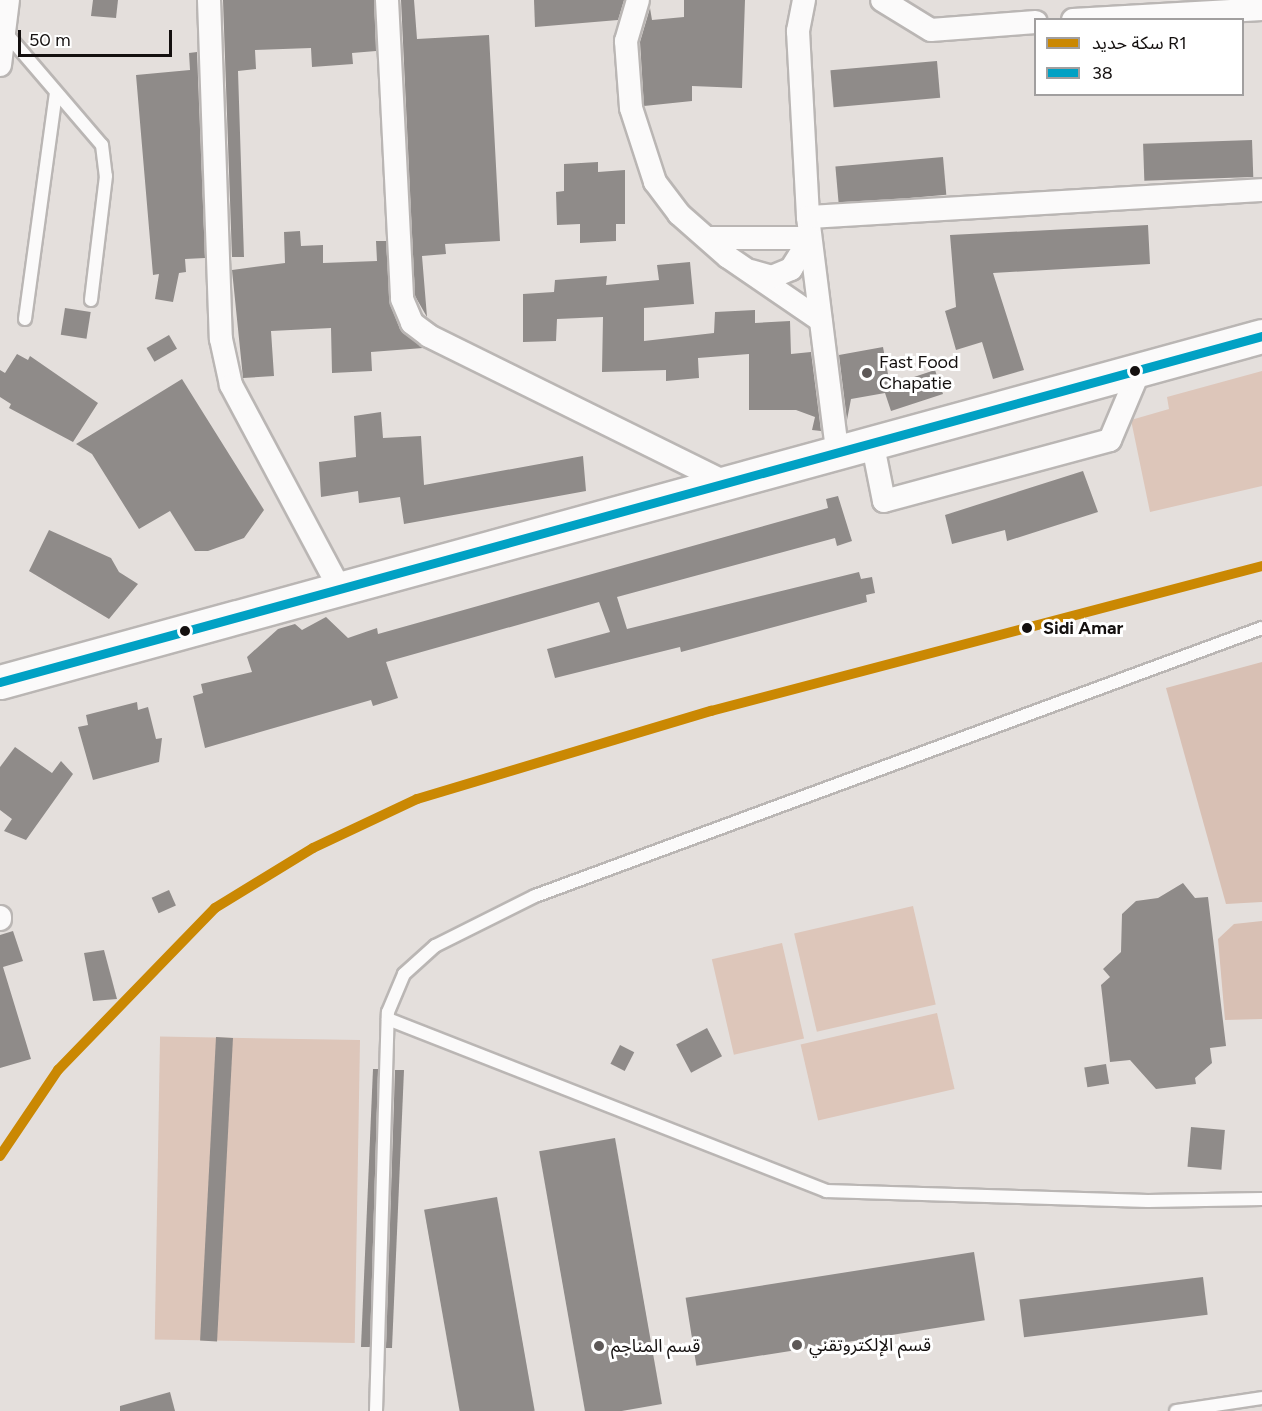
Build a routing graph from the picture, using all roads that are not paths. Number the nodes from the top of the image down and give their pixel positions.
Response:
1 (8, 0) edge
2 (209, 0) edge
3 (387, 0) edge
4 (639, 0) edge
5 (804, 0) edge
6 (882, 0) edge
7 (1171, 6) edge
8 (1208, 6) edge
9 (1262, 9) edge
10 (1087, 18) edge
11 (1034, 22) edge
12 (4, 31) junction
13 (0, 65) edge
14 (56, 92) junction
15 (1262, 190) edge
16 (809, 227) junction
17 (709, 238) junction
18 (743, 269) junction
19 (92, 300) dead end
20 (25, 319) dead end
21 (820, 320) junction
22 (1262, 336) edge
23 (1140, 369) junction
24 (872, 441) junction
25 (837, 451) junction
26 (723, 481) junction
27 (338, 585) junction
28 (1262, 628) edge
29 (0, 682) edge
30 (388, 1019) junction
31 (1262, 1199) edge
32 (1262, 1398) edge
33 (376, 1411) edge
34 (1176, 1411) edge

1 - 12 street
2 - 27 street
3 - 26 street
4 - 17 street
5 - 16 street
6 - 11 street
7 - 8 street
7 - 10 street
8 - 9 street
12 - 13 street
12 - 14 lane
14 - 19 lane
14 - 20 lane
15 - 16 street
16 - 17 street
16 - 18 street
16 - 21 street
17 - 18 street
18 - 21 street
21 - 25 street
22 - 23 street
23 - 24 street
23 - 24 street
24 - 25 street
25 - 26 street
26 - 27 street
27 - 29 street
28 - 30 lane
30 - 31 lane
30 - 33 lane
32 - 34 lane

